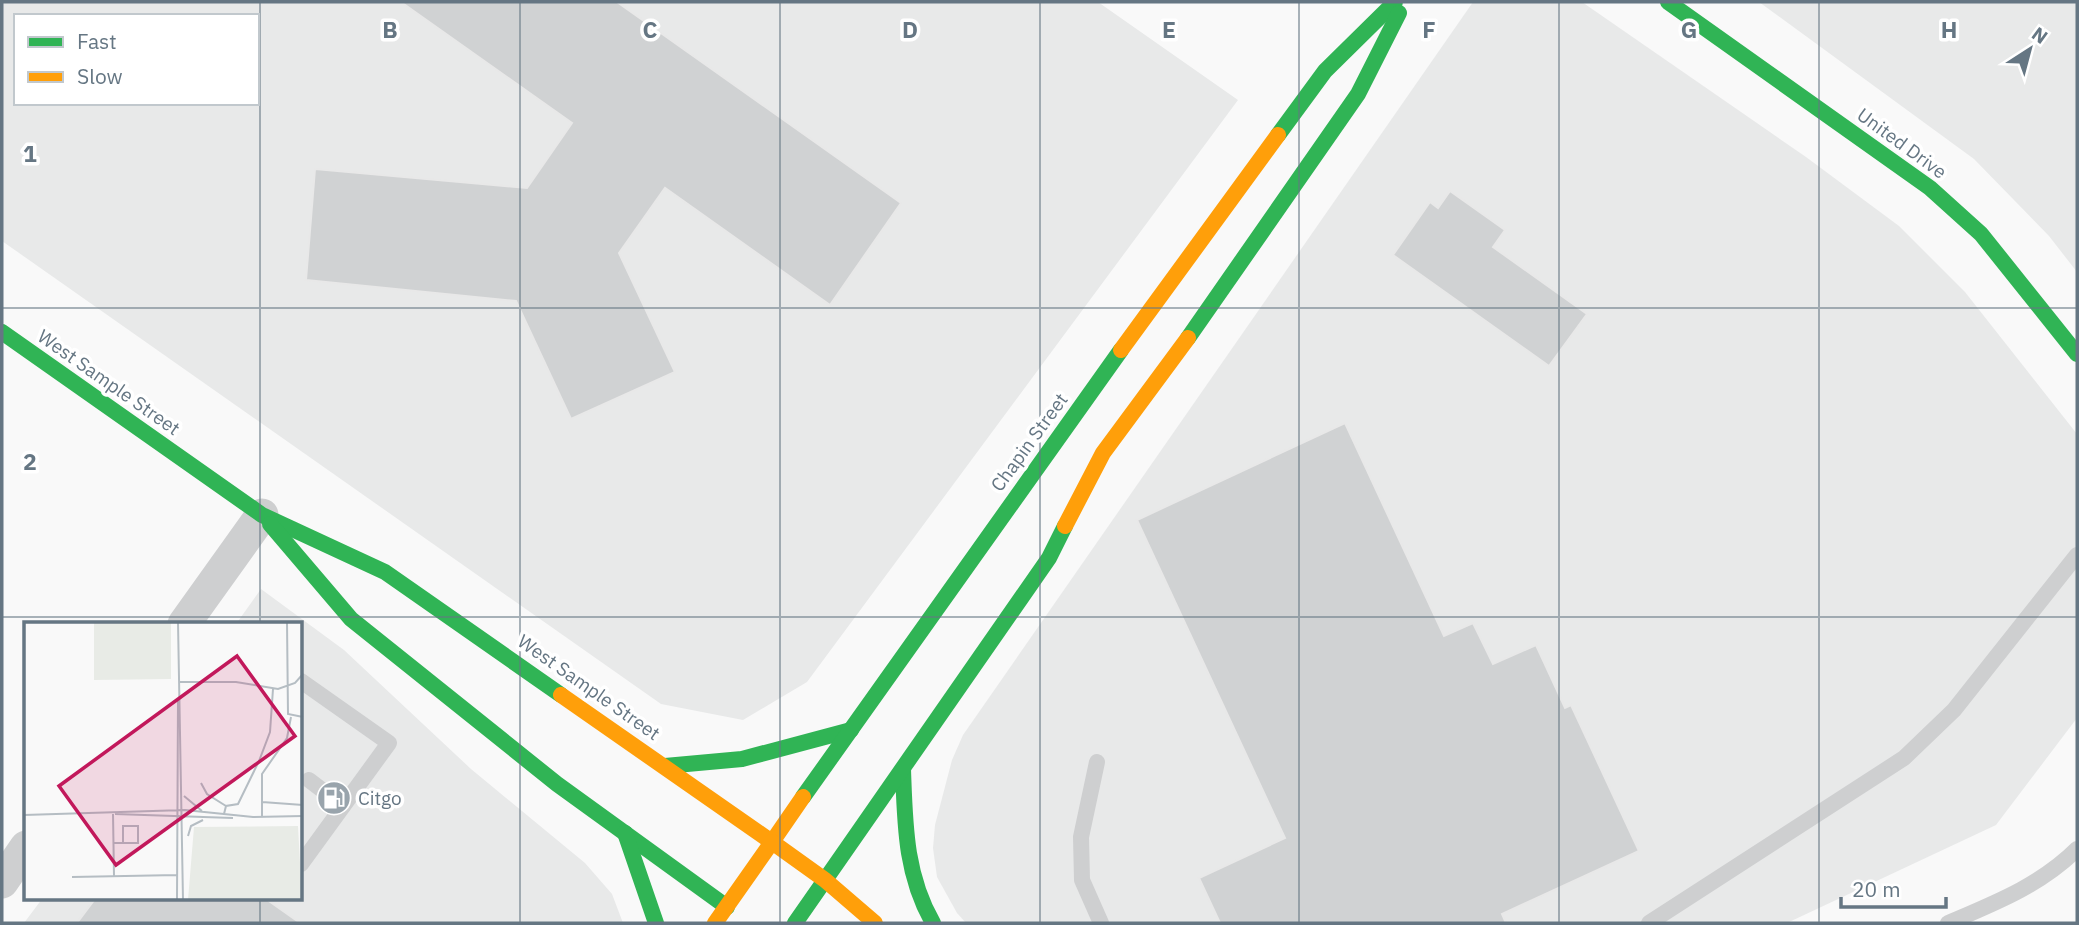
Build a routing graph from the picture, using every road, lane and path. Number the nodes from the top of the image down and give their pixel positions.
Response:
1 (1395, 2) edge
2 (1405, 2) edge
3 (1668, 2) edge
4 (1342, 83) junction
5 (2, 332) edge
6 (2077, 354) edge
7 (262, 515) junction
8 (2077, 555) edge
9 (185, 622) edge
10 (303, 682) edge
11 (851, 730) junction
12 (1097, 762) dead end
13 (665, 766) junction
14 (903, 769) junction
15 (309, 780) dead end
16 (344, 806) junction
17 (625, 833) junction
18 (772, 842) junction
19 (2077, 849) edge
20 (24, 850) edge
21 (303, 861) edge
22 (825, 880) junction
23 (2, 882) edge
24 (732, 911) junction
25 (656, 923) edge
26 (715, 923) edge
27 (795, 923) edge
28 (875, 923) edge
29 (933, 923) edge
30 (1101, 923) edge
31 (1649, 923) edge
32 (1948, 923) edge

1 - 4 main road, Chapin Street
2 - 4 main road, Chapin Street
3 - 6 main road, United Drive
4 - 11 main road, Chapin Street
4 - 14 main road, Chapin Street
5 - 7 main road, West Sample Street
7 - 9 street
7 - 13 main road, West Sample Street
7 - 17 main road, West Sample Street
8 - 31 lane
10 - 16 lane
11 - 13 main road
11 - 18 main road, Chapin Street
12 - 30 lane
13 - 18 main road, West Sample Street
14 - 22 main road, Chapin Street
14 - 29 main road
15 - 16 lane
16 - 21 lane
17 - 24 main road, West Sample Street
17 - 25 main road
18 - 22 main road, West Sample Street
18 - 24 main road, Chapin Street
19 - 32 lane
20 - 23 street
22 - 27 main road, Chapin Street
22 - 28 main road, West Sample Street
24 - 26 main road, Chapin Street

